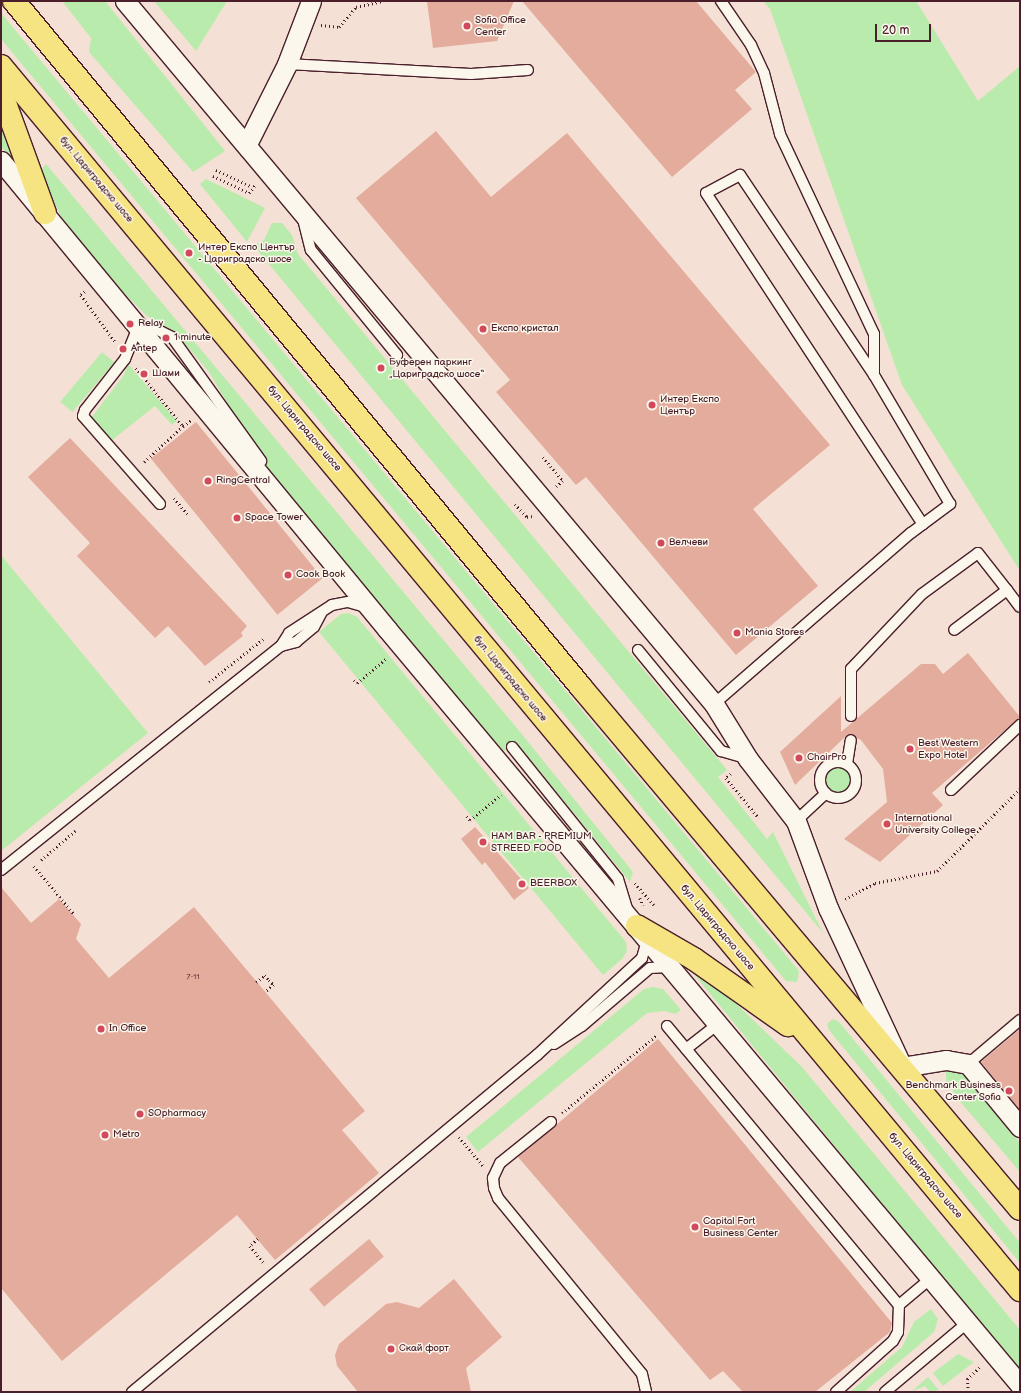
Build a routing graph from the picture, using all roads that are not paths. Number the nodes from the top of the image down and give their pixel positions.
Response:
1 (14, 1) edge
2 (125, 1) edge
3 (721, 1) edge
4 (308, 8) edge
5 (287, 64) junction
6 (1, 66) edge
7 (528, 70) dead end
8 (1, 92) edge
9 (247, 144) junction
10 (1, 161) edge
11 (299, 205) junction
12 (45, 213) junction
13 (138, 326) junction
14 (397, 355) dead end
15 (874, 375) junction
16 (261, 460) dead end
17 (160, 504) dead end
18 (923, 524) junction
19 (1006, 590) junction
20 (1020, 607) edge
21 (372, 612) junction
22 (954, 630) dead end
23 (638, 650) dead end
24 (714, 704) junction
25 (851, 716) dead end
26 (1020, 725) edge
27 (851, 740) dead end
28 (512, 748) dead end
29 (748, 759) junction
30 (847, 764) junction
31 (951, 790) dead end
32 (826, 794) junction
33 (796, 821) junction
34 (1, 870) edge
35 (637, 926) junction
36 (673, 970) junction
37 (1020, 1020) edge
38 (718, 1024) junction
39 (667, 1026) road end
40 (816, 1045) junction
41 (686, 1050) junction
42 (537, 1055) junction
43 (968, 1064) junction
44 (902, 1067) junction
45 (550, 1122) road end
46 (1020, 1127) edge
47 (1020, 1209) edge
48 (930, 1278) junction
49 (1020, 1290) edge
50 (899, 1305) junction
51 (967, 1323) junction
52 (1020, 1385) edge
53 (132, 1392) edge
54 (646, 1392) edge
55 (836, 1392) edge
56 (886, 1392) edge

1 - 44 highway
2 - 9 street
3 - 15 lane
4 - 5 street
5 - 7 lane
5 - 9 street
6 - 40 highway, бул. Цариградско шосе
8 - 12 highway
9 - 11 street
10 - 12 street
11 - 14 lane
11 - 24 street
12 - 13 street
13 - 16 lane
13 - 17 lane
13 - 21 street
15 - 18 lane
15 - 18 lane
18 - 24 lane
19 - 20 lane
19 - 22 lane
19 - 25 lane
21 - 34 lane
21 - 35 street
23 - 29 lane
24 - 29 street
26 - 31 lane
27 - 30 lane
28 - 35 lane
29 - 33 street
30 - 32 lane
30 - 32 lane
32 - 33 lane
33 - 44 street
35 - 36 street
35 - 40 highway
35 - 42 lane
36 - 38 street
36 - 42 lane
37 - 43 lane
38 - 41 lane
38 - 48 street
39 - 41 lane
40 - 49 highway, бул. Цариградско шосе
41 - 50 lane
42 - 53 lane
43 - 44 street
43 - 46 street
44 - 47 highway
45 - 54 lane
48 - 50 lane
48 - 51 street
50 - 55 lane
51 - 52 street
51 - 56 lane

